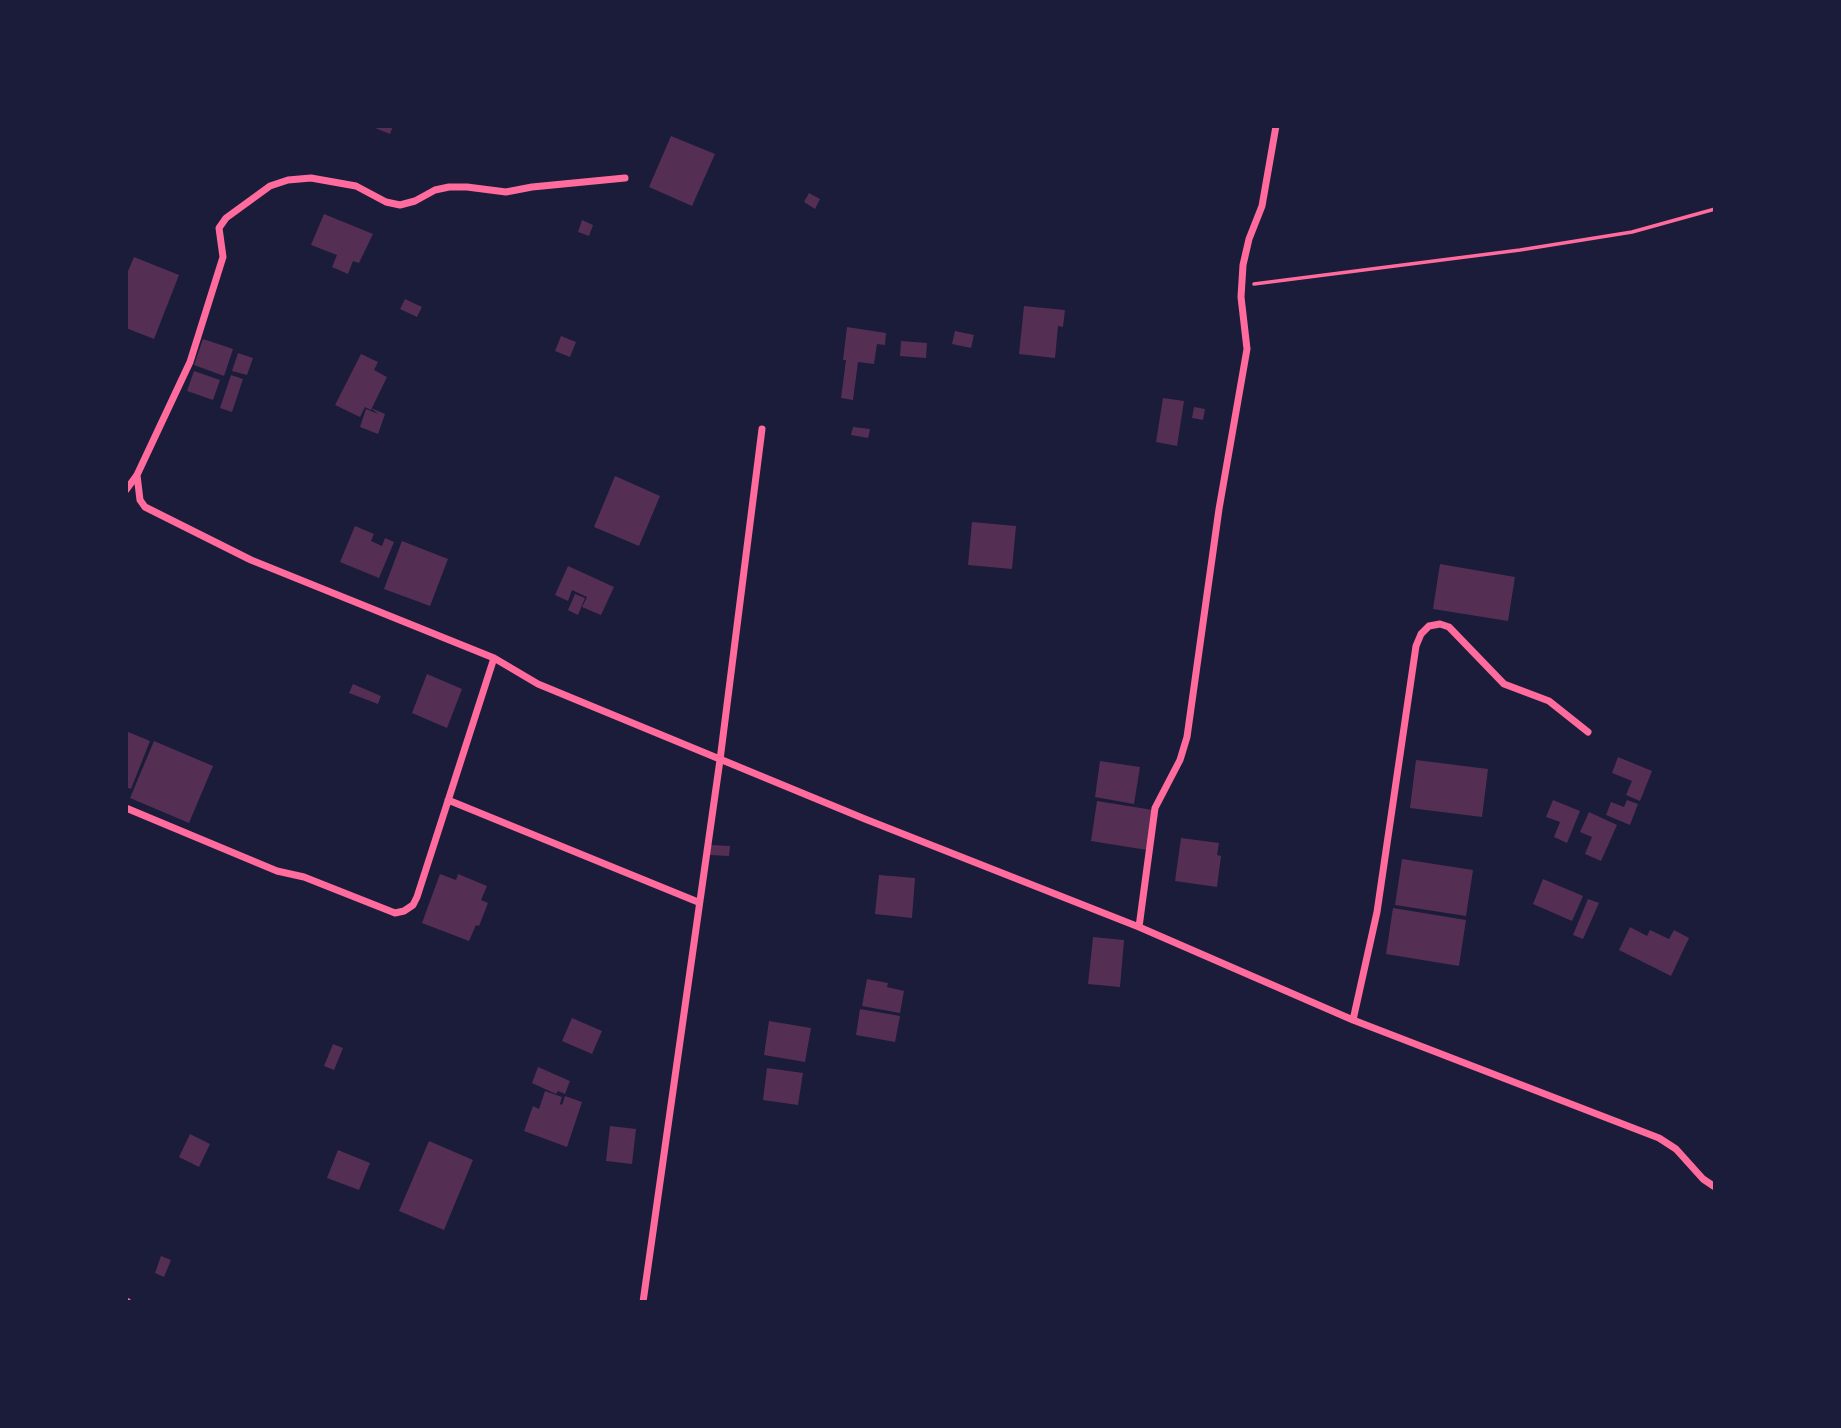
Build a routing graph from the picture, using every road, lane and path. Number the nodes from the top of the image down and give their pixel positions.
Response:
1 (1276, 126) edge
2 (625, 178) dead end
3 (1715, 209) edge
4 (1242, 286) junction
5 (762, 429) dead end
6 (136, 475) junction
7 (126, 489) edge
8 (494, 658) junction
9 (1588, 732) dead end
10 (720, 760) junction
11 (448, 800) junction
12 (126, 808) edge
13 (698, 902) junction
14 (1139, 927) junction
15 (1353, 1020) junction
16 (1715, 1187) edge
17 (643, 1302) edge

1 - 4 street
2 - 6 street
3 - 4 path
4 - 14 street
5 - 10 street
6 - 7 street
6 - 8 street
8 - 10 street
8 - 11 street
9 - 15 street
10 - 13 street
10 - 14 street
11 - 12 street
11 - 13 street
13 - 17 street
14 - 15 street
15 - 16 street

